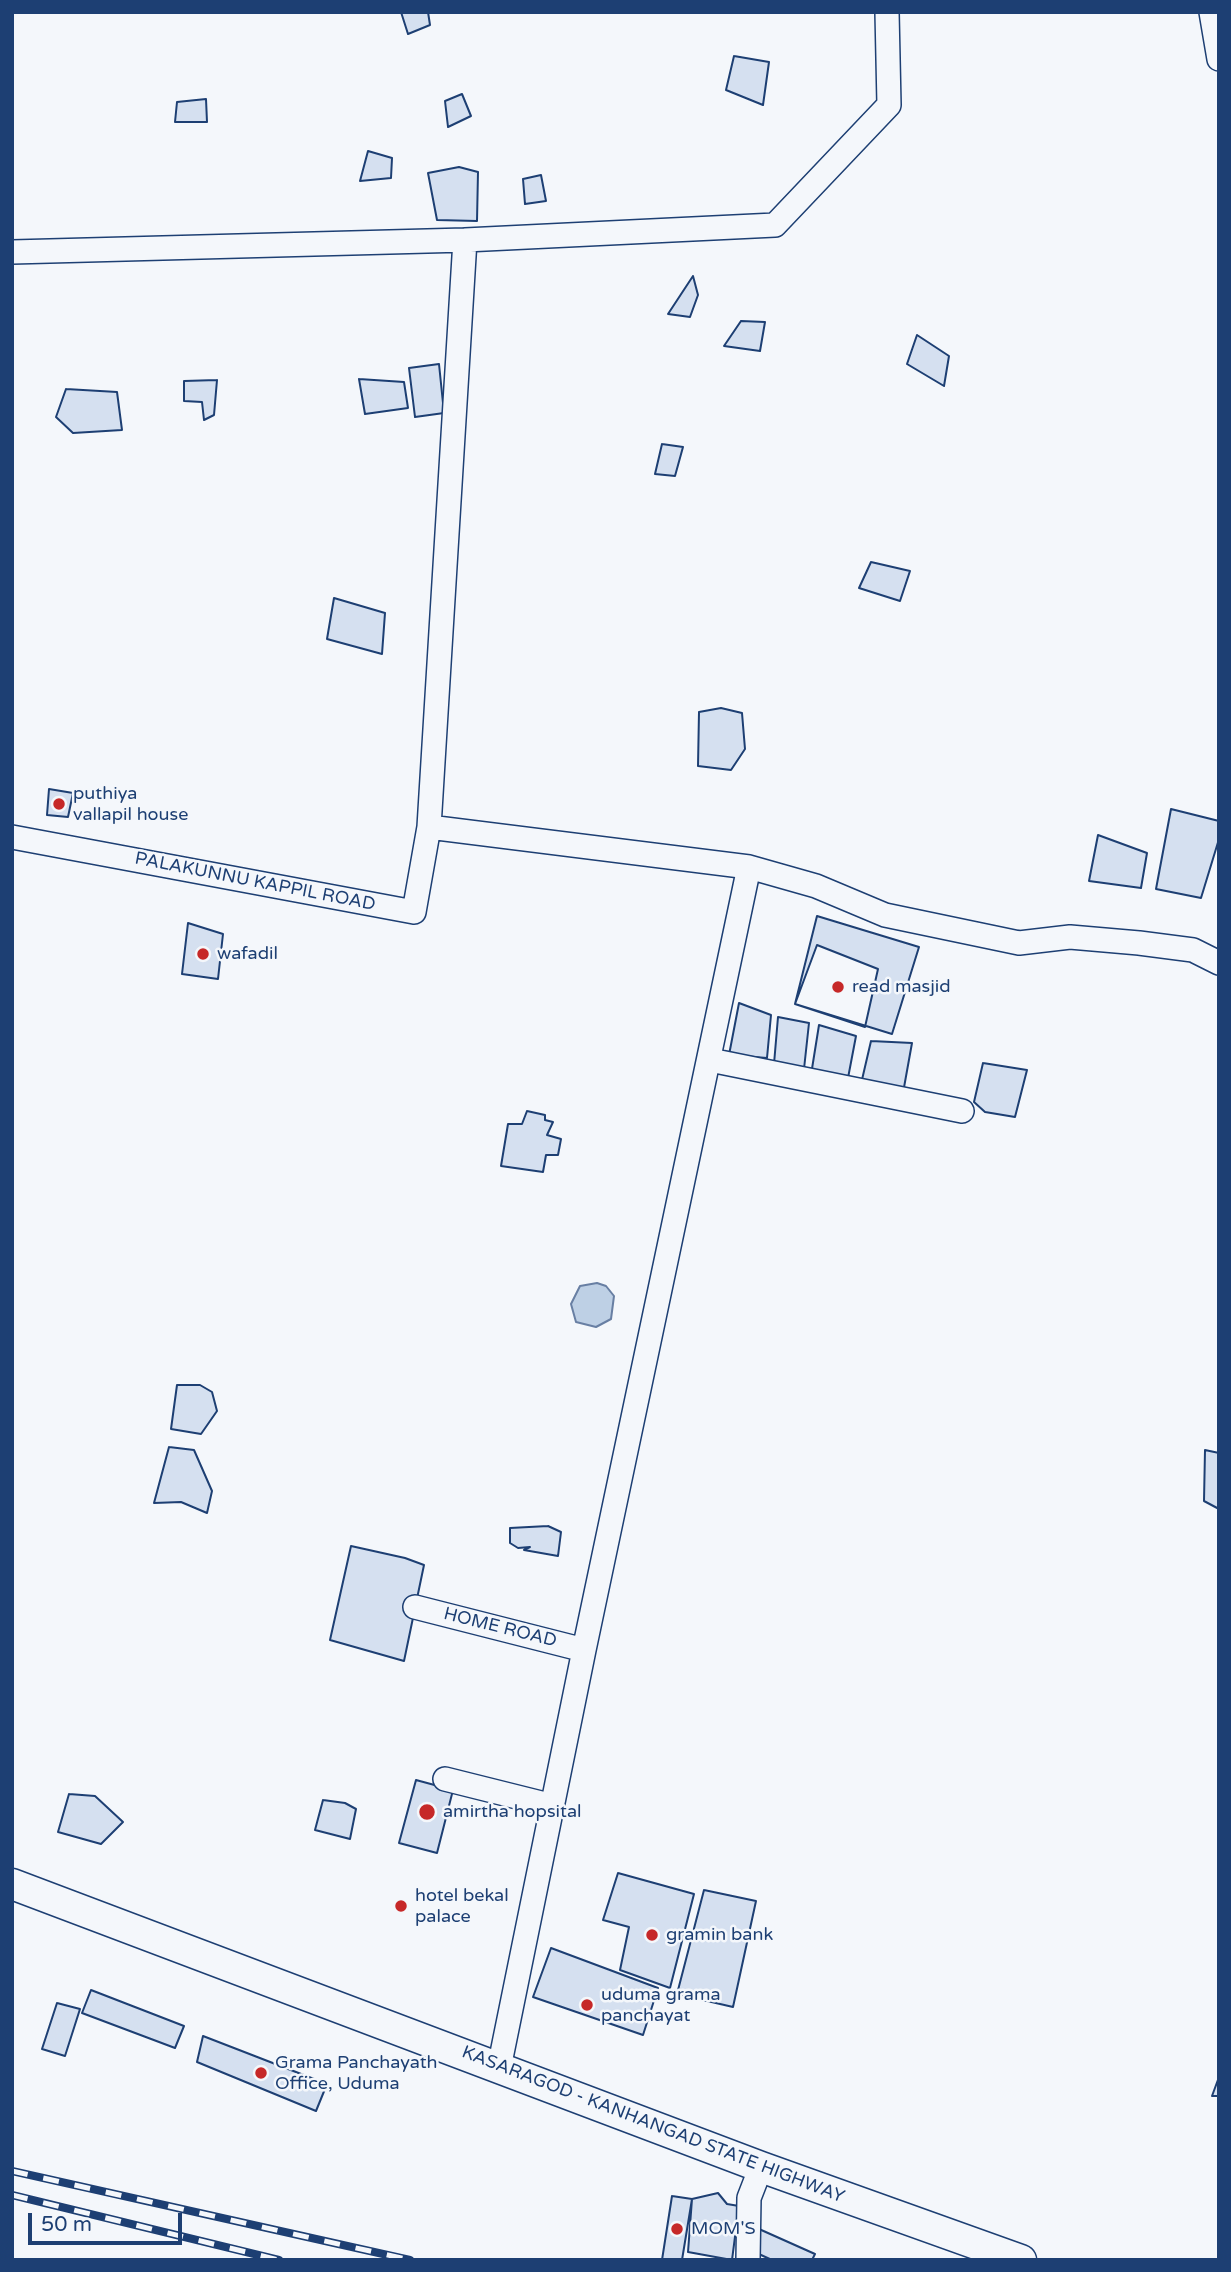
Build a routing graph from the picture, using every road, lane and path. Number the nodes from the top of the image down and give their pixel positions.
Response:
1 (887, 12) edge
2 (1212, 12) edge
3 (1219, 60) edge
4 (465, 240) junction
5 (12, 252) edge
6 (429, 827) junction
7 (12, 837) edge
8 (750, 867) junction
9 (1219, 962) edge
10 (710, 1060) junction
11 (962, 1111) dead end
12 (415, 1607) dead end
13 (584, 1650) junction
14 (445, 1779) dead end
15 (552, 1807) junction
16 (12, 1884) edge
17 (499, 2067) junction
18 (761, 2167) junction
19 (748, 2260) edge
20 (1021, 2260) edge

1 - 4 street
2 - 3 street
4 - 5 street
4 - 6 street
6 - 7 street, PALAKUNNU KAPPIL ROAD
6 - 8 street
8 - 9 street
8 - 10 street
10 - 11 street
10 - 13 street
12 - 13 street, HOME ROAD
13 - 15 street
14 - 15 street
15 - 17 street
16 - 17 main road, KASARAGOD - KANHANGAD STATE HIGHWAY
17 - 18 main road, KASARAGOD - KANHANGAD STATE HIGHWAY
18 - 19 street
18 - 20 main road, KASARAGOD - KANHANGAD STATE HIGHWAY

